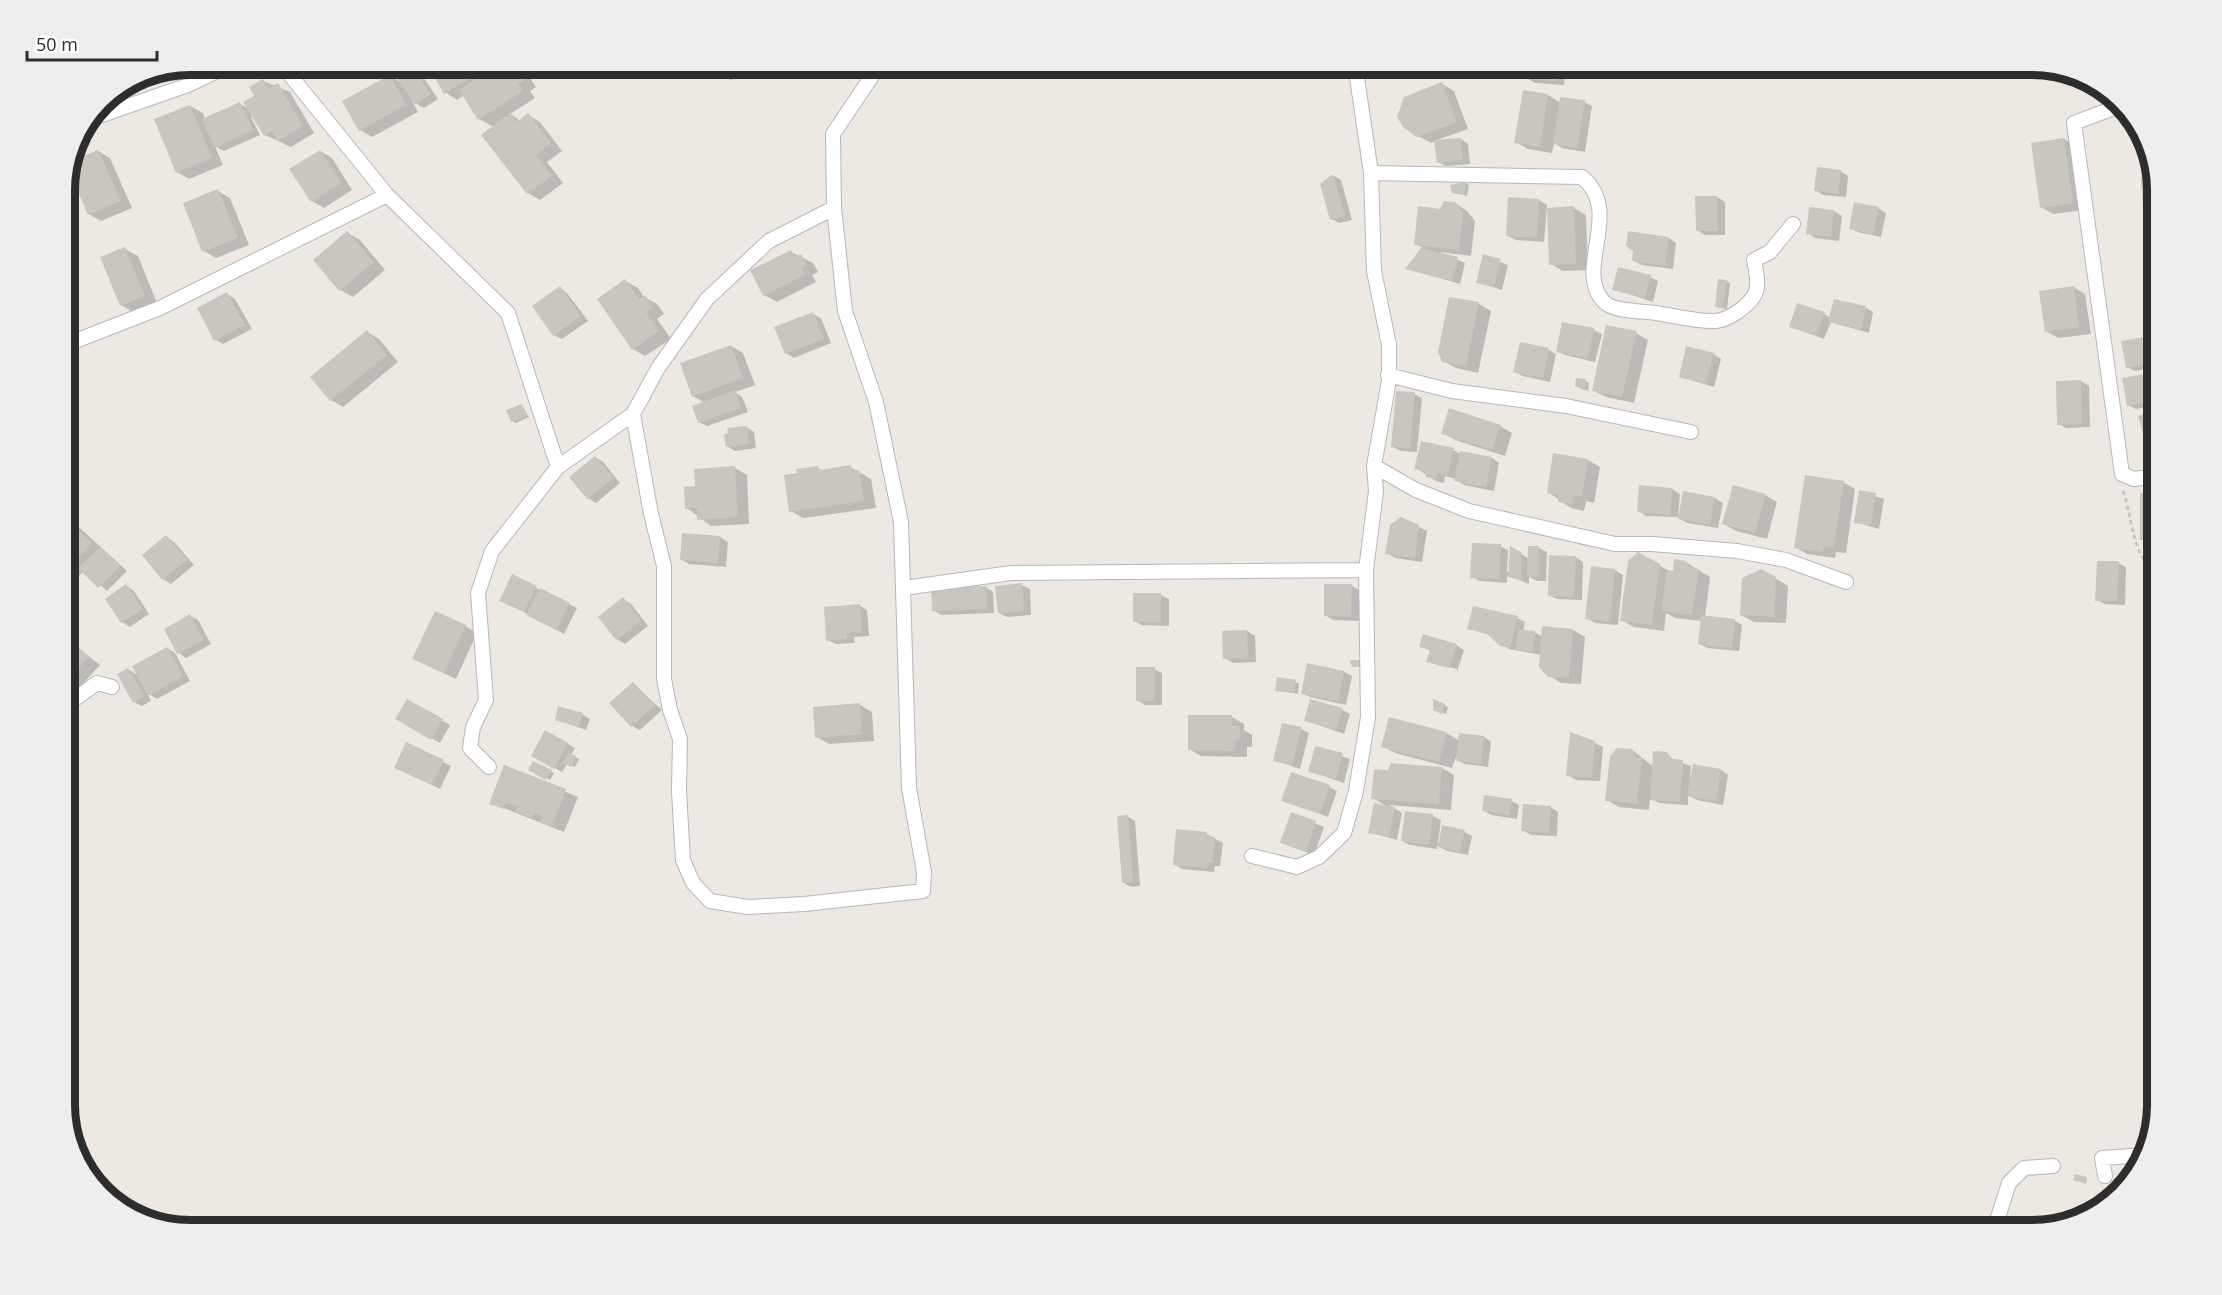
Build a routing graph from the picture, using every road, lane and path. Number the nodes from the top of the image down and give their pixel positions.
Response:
1 (209, 75) edge
2 (292, 75) edge
3 (873, 75) edge
4 (1357, 75) edge
5 (2112, 108) edge
6 (104, 114) edge
7 (1371, 173) junction
8 (387, 195) junction
9 (834, 208) junction
10 (1793, 225) dead end
11 (75, 341) edge
12 (1389, 375) junction
13 (633, 414) junction
14 (1691, 432) dead end
15 (1374, 466) junction
16 (558, 467) junction
17 (2122, 469) junction
18 (2147, 477) edge
19 (2147, 566) edge
20 (1366, 570) junction
21 (1846, 582) dead end
22 (904, 588) junction
23 (112, 687) dead end
24 (75, 699) edge
25 (489, 767) dead end
26 (1252, 856) dead end
27 (2135, 1156) edge
28 (2053, 1166) dead end
29 (2105, 1176) dead end
30 (1997, 1220) edge

1 - 6 street
2 - 8 street
3 - 9 street
4 - 7 street
5 - 17 street
7 - 10 street
7 - 12 street
8 - 11 street
8 - 16 street
9 - 13 street
9 - 22 street
12 - 14 street
12 - 15 street
13 - 16 street
13 - 22 street
15 - 20 street
15 - 21 street
16 - 25 street
17 - 18 street
17 - 19 path
20 - 22 street
20 - 26 street
23 - 24 street
27 - 29 street
28 - 30 street

